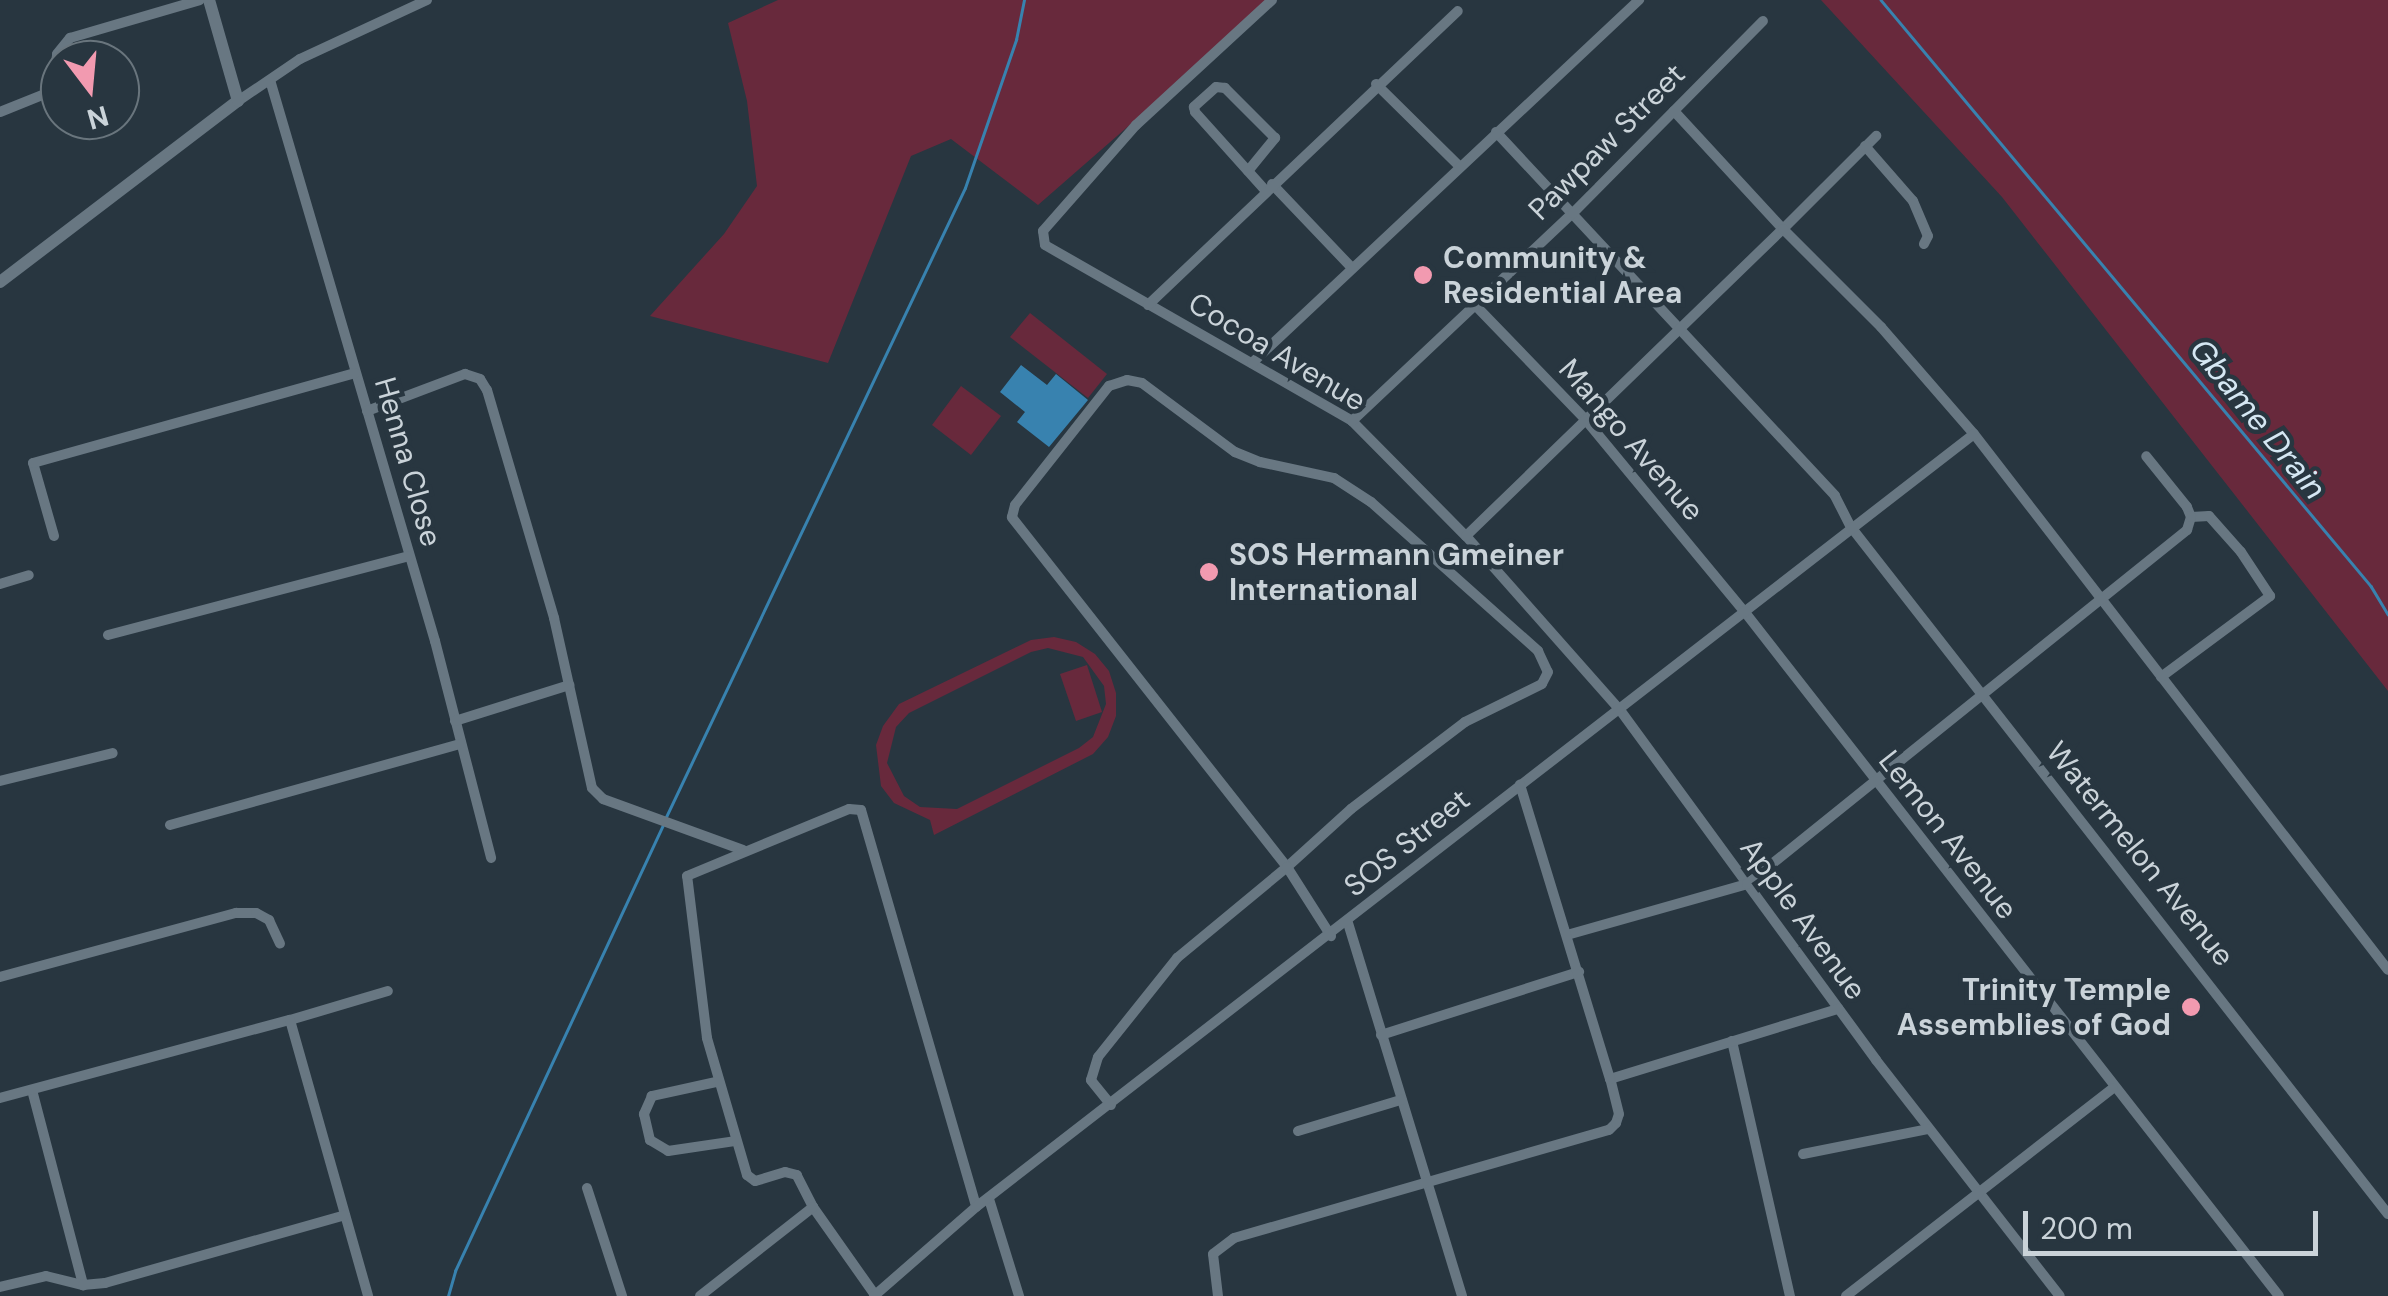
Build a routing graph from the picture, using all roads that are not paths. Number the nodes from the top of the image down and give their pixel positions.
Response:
1 (200, 0) edge
2 (209, 0) edge
3 (426, 0) edge
4 (1272, 0) edge
5 (1639, 0) edge
6 (1458, 11) dead end
7 (1763, 21) dead end
8 (270, 80) junction
9 (1376, 84) junction
10 (238, 102) junction
11 (1674, 111) junction
12 (0, 112) edge
13 (1496, 132) junction
14 (1876, 136) dead end
15 (1866, 146) junction
16 (1458, 165) junction
17 (1248, 171) junction
18 (1269, 187) junction
19 (1573, 213) junction
20 (1784, 229) junction
21 (1924, 244) dead end
22 (1351, 267) junction
23 (0, 282) edge
24 (1475, 305) junction
25 (1148, 306) junction
26 (1679, 325) junction
27 (1252, 363) junction
28 (356, 373) junction
29 (366, 412) junction
30 (1585, 418) junction
31 (1352, 421) junction
32 (1974, 434) junction
33 (2146, 456) dead end
34 (2191, 517) junction
35 (1851, 527) junction
36 (54, 536) dead end
37 (1466, 536) junction
38 (408, 556) junction
39 (28, 575) dead end
40 (0, 584) edge
41 (2100, 601) junction
42 (1744, 612) junction
43 (108, 635) dead end
44 (2161, 677) junction
45 (570, 685) junction
46 (1982, 697) junction
47 (1620, 710) junction
48 (455, 721) junction
49 (461, 744) junction
50 (113, 753) dead end
51 (0, 781) edge
52 (1520, 784) junction
53 (1877, 784) junction
54 (170, 825) dead end
55 (744, 850) junction
56 (491, 858) dead end
57 (1287, 866) junction
58 (1747, 884) junction
59 (1348, 923) junction
60 (1567, 935) junction
61 (1331, 936) junction
62 (280, 944) dead end
63 (2388, 970) edge
64 (1580, 972) junction
65 (0, 977) edge
66 (388, 991) dead end
67 (1838, 1008) junction
68 (290, 1020) junction
69 (1381, 1034) junction
70 (1732, 1041) junction
71 (1610, 1079) junction
72 (716, 1082) junction
73 (2113, 1088) junction
74 (32, 1090) junction
75 (0, 1098) edge
76 (1401, 1100) junction
77 (1112, 1104) junction
78 (1928, 1129) junction
79 (1298, 1131) dead end
80 (736, 1141) junction
81 (1803, 1154) dead end
82 (1428, 1181) junction
83 (588, 1188) dead end
84 (1980, 1195) junction
85 (989, 1199) junction
86 (814, 1206) junction
87 (976, 1208) junction
88 (2387, 1209) edge
89 (345, 1215) junction
90 (83, 1285) junction
91 (0, 1287) edge
92 (714, 1291) edge
93 (368, 1296) edge
94 (622, 1296) edge
95 (700, 1296) edge
96 (875, 1296) edge
97 (1019, 1296) edge
98 (1218, 1296) edge
99 (1462, 1296) edge
100 (1790, 1296) edge
101 (1846, 1296) edge
102 (2060, 1296) edge
103 (2279, 1296) edge

1 - 12 street
2 - 10 street
3 - 8 street
4 - 25 street, Cocoa Avenue
5 - 13 street
6 - 9 street
7 - 11 street, Pawpaw Street
8 - 10 street
8 - 28 street, Henna Close
9 - 16 street
9 - 18 street
10 - 23 street
11 - 19 street, Pawpaw Street
11 - 20 street
13 - 16 street
13 - 19 street, Watermelon Avenue
14 - 15 street
15 - 20 street
15 - 21 street
16 - 22 street
17 - 17 street
17 - 18 street
18 - 22 street
18 - 25 street
19 - 24 street, Pawpaw Street
19 - 26 street, Watermelon Avenue
20 - 26 street
20 - 32 street
22 - 27 street
24 - 30 street, Mango Avenue
24 - 31 street, Pawpaw Street
25 - 27 street, Cocoa Avenue
26 - 30 street
26 - 35 street, Watermelon Avenue
27 - 31 street, Cocoa Avenue
28 - 29 street, Henna Close
28 - 36 street
29 - 38 street, Henna Close
29 - 45 street
30 - 37 street
30 - 42 street, Mango Avenue
31 - 37 street, Cocoa Avenue
32 - 35 street, SOS Street
32 - 41 street
33 - 34 street
34 - 41 street
34 - 44 street
35 - 42 street, SOS Street
35 - 46 street, Watermelon Avenue
37 - 47 street, Cocoa Avenue
38 - 43 street
38 - 48 street, Henna Close
39 - 40 street
41 - 44 street
41 - 46 street
42 - 47 street, SOS Street
42 - 53 street, Lemon Avenue
44 - 63 street
45 - 48 street
45 - 55 street
46 - 53 street
46 - 88 street, Watermelon Avenue
47 - 52 street, SOS Street
47 - 58 street, Apple Avenue
48 - 49 street, Henna Close
49 - 54 street
49 - 56 street, Henna Close
50 - 51 street
52 - 59 street, SOS Street
52 - 60 street
53 - 58 street
53 - 73 street, Lemon Avenue
55 - 72 street
55 - 87 street
57 - 57 street
57 - 61 street
57 - 77 street
58 - 60 street
58 - 67 street, Apple Avenue
59 - 61 street, SOS Street
59 - 69 street
60 - 64 street
61 - 77 street, SOS Street
62 - 65 street
64 - 69 street
64 - 71 street
66 - 68 street
67 - 70 street
67 - 78 street, Apple Avenue
68 - 74 street
68 - 89 street
69 - 76 street
70 - 71 street
70 - 100 street
71 - 82 street
72 - 80 street
72 - 80 street
73 - 84 street
73 - 103 street, Lemon Avenue
74 - 75 street
74 - 90 street
76 - 79 street
76 - 82 street
77 - 85 street, SOS Street
78 - 81 street
78 - 84 street, Apple Avenue
80 - 86 street
82 - 98 street
82 - 99 street
83 - 94 street
84 - 101 street
84 - 102 street, Apple Avenue
85 - 87 street, SOS Street
85 - 97 street
86 - 92 street
86 - 96 street
87 - 96 street, SOS Street
89 - 90 street
89 - 93 street
90 - 91 street
92 - 95 street

